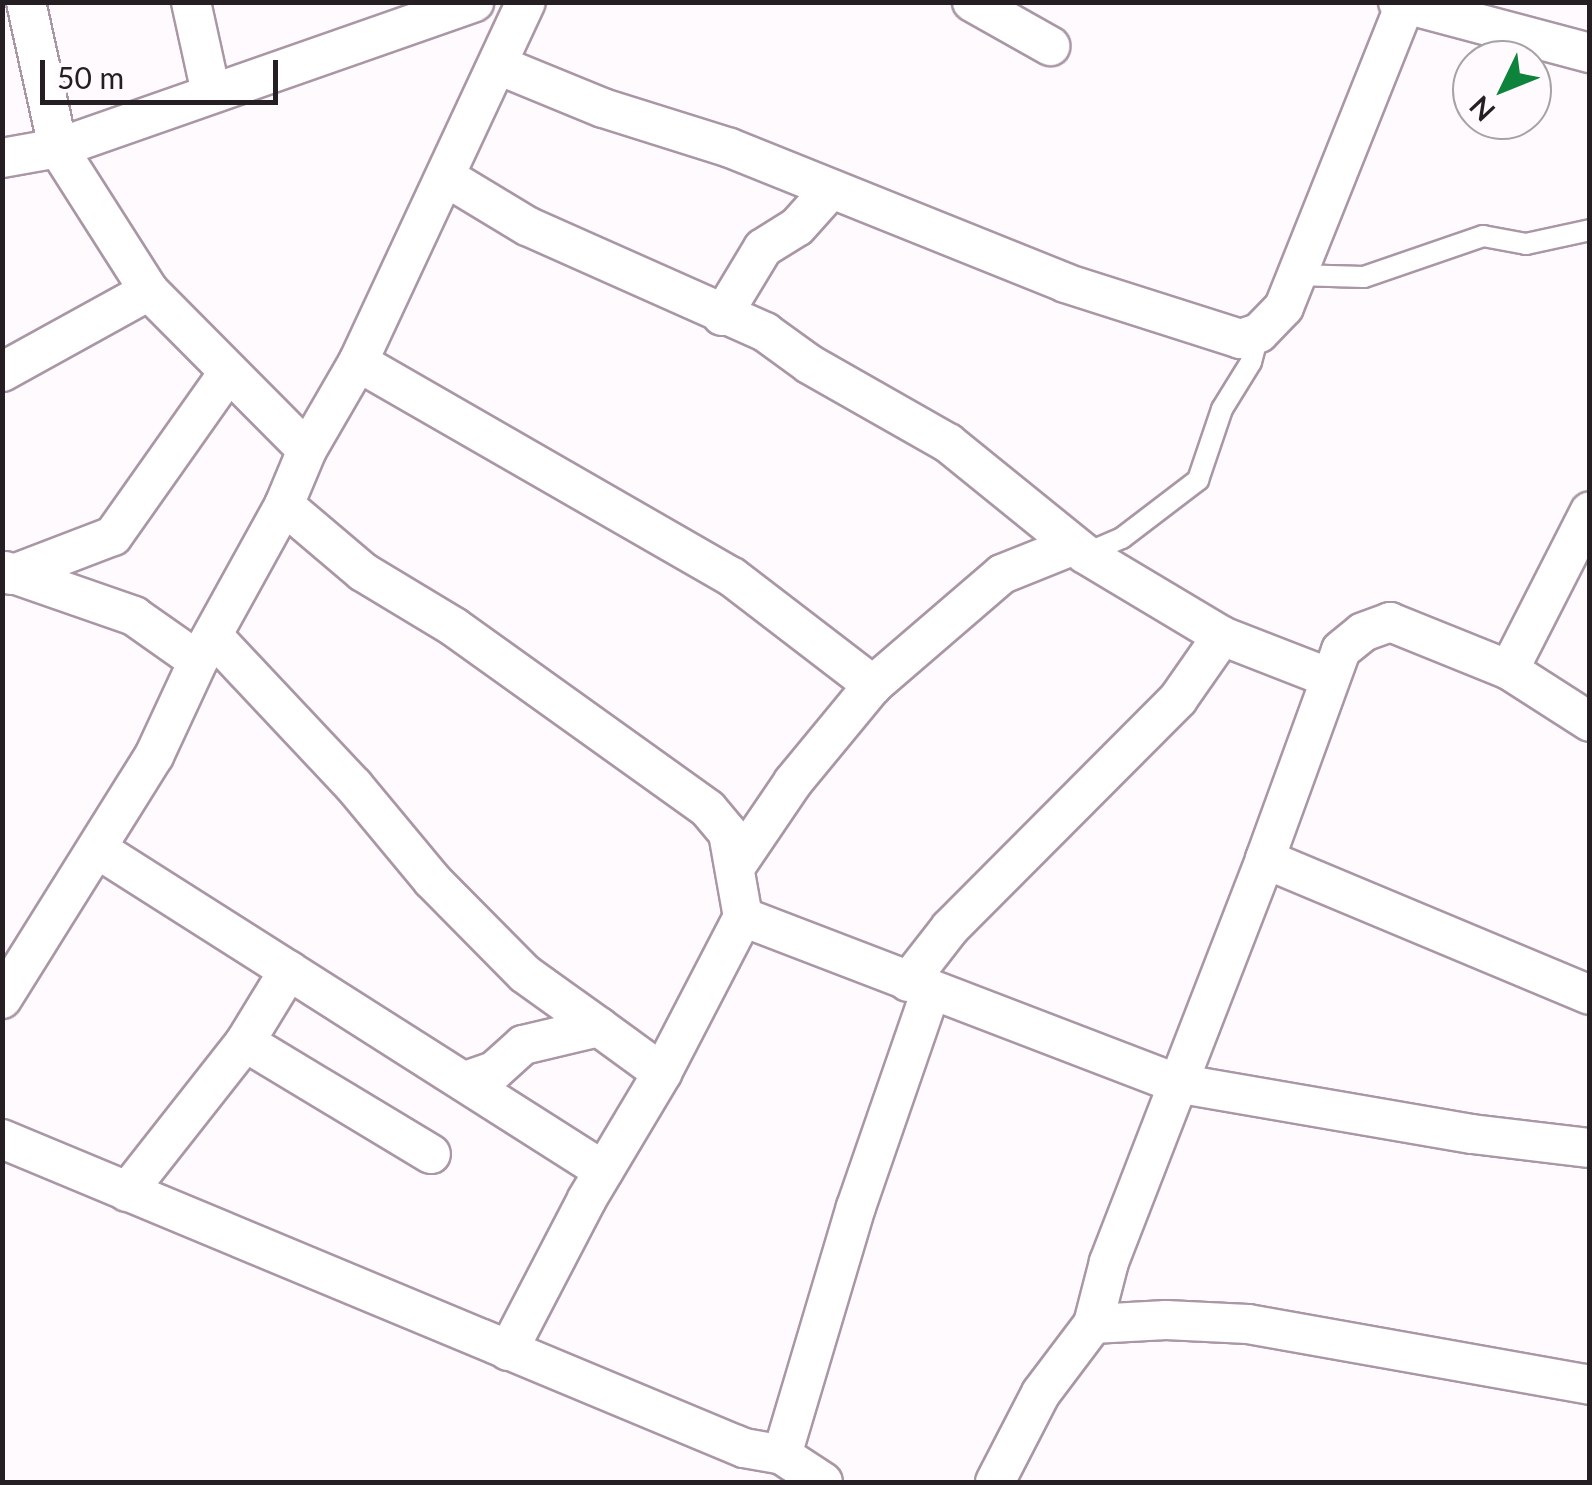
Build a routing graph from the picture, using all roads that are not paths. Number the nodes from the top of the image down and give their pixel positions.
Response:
1 (26, 2) edge
2 (191, 2) edge
3 (526, 2) edge
4 (972, 2) edge
5 (468, 4) edge
6 (1403, 4) edge
7 (1050, 46) dead end
8 (1590, 53) edge
9 (498, 65) junction
10 (211, 93) junction
11 (58, 148) junction
12 (2, 158) edge
13 (446, 177) junction
14 (831, 188) junction
15 (1590, 230) edge
16 (1296, 275) junction
17 (149, 291) junction
18 (722, 316) junction
19 (1259, 332) junction
20 (358, 362) junction
21 (2, 372) edge
22 (228, 373) junction
23 (307, 450) junction
24 (284, 505) junction
25 (1590, 512) edge
26 (1079, 550) junction
27 (7, 572) edge
28 (1222, 636) junction
29 (206, 649) junction
30 (1509, 670) junction
31 (1330, 678) junction
32 (873, 685) junction
33 (1590, 722) edge
34 (98, 850) junction
35 (1266, 858) junction
36 (736, 866) junction
37 (742, 917) junction
38 (289, 970) junction
39 (920, 987) junction
40 (1590, 995) edge
41 (2, 999) edge
42 (599, 1027) junction
43 (244, 1042) junction
44 (662, 1073) junction
45 (465, 1081) junction
46 (1176, 1083) junction
47 (2, 1139) edge
48 (1590, 1148) edge
49 (431, 1154) dead end
50 (604, 1171) junction
51 (127, 1192) junction
52 (1093, 1324) junction
53 (508, 1351) junction
54 (1590, 1385) edge
55 (782, 1455) junction
56 (824, 1482) edge
57 (996, 1482) edge

1 - 11 street
2 - 10 street
3 - 9 street
4 - 7 street
5 - 10 street
6 - 8 street
6 - 16 street
9 - 13 street
9 - 14 street
10 - 11 street
11 - 12 street
11 - 17 street
13 - 18 street
13 - 20 street
14 - 18 street
14 - 19 street
15 - 16 lane
16 - 19 street
17 - 21 street
17 - 22 street
18 - 26 street
19 - 26 lane
20 - 23 street
20 - 32 street
22 - 23 street
22 - 27 street
23 - 24 street
24 - 29 street
24 - 36 street
25 - 30 street
26 - 28 street
26 - 32 street
27 - 29 street
28 - 31 street
28 - 39 street
29 - 34 street
29 - 42 street
30 - 31 street
30 - 33 street
31 - 35 street
32 - 36 street
34 - 38 street
34 - 41 street
35 - 40 street
35 - 46 street
36 - 37 street
37 - 39 street
37 - 44 street
38 - 43 street
38 - 45 street
39 - 46 street
39 - 55 street
42 - 44 street
42 - 45 street
43 - 49 street
43 - 51 street
44 - 50 street
45 - 50 street
46 - 48 street
46 - 52 street
47 - 51 street
50 - 53 street
51 - 53 street
52 - 54 street
52 - 57 street
53 - 55 street
55 - 56 street

